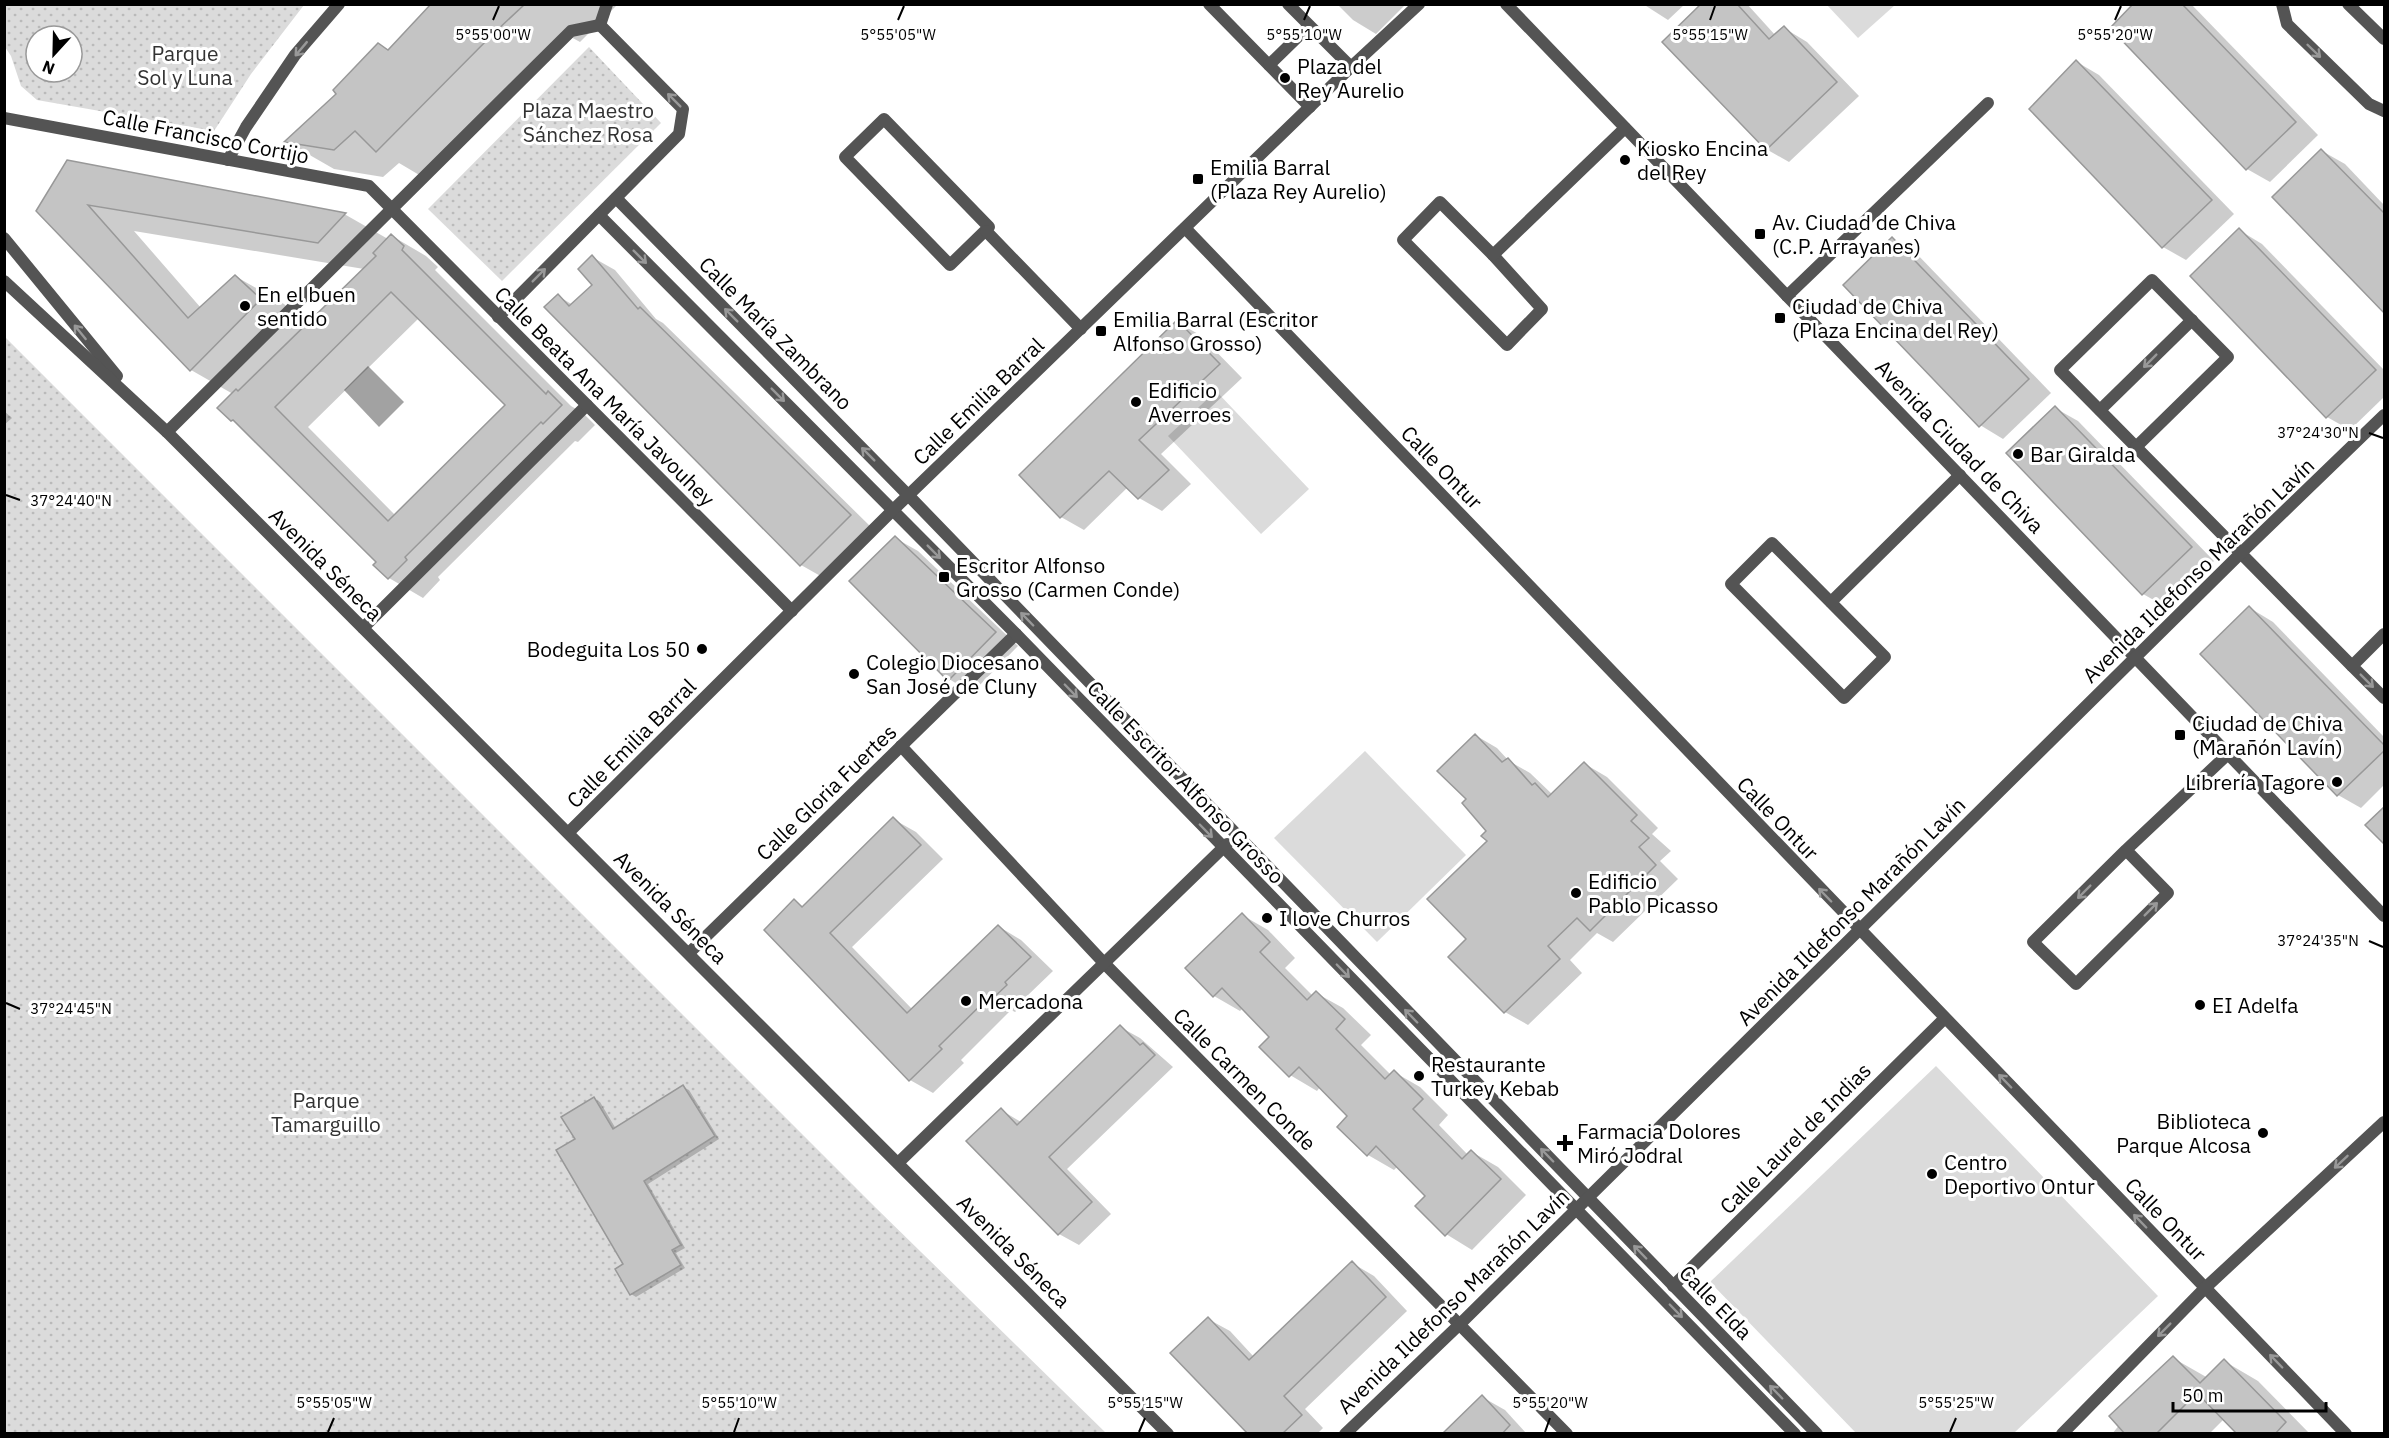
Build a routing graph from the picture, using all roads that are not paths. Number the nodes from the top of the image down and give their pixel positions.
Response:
1 (339, 4) edge
2 (607, 4) edge
3 (1209, 4) edge
4 (1288, 4) edge
5 (1419, 4) edge
6 (1506, 4) edge
7 (2282, 4) edge
8 (2349, 4) edge
9 (600, 25) junction
10 (1310, 26) junction
11 (2385, 39) edge
12 (1269, 65) junction
13 (1351, 67) junction
14 (1988, 104) dead end
15 (1310, 106) junction
16 (2385, 111) edge
17 (4, 118) edge
18 (1625, 128) junction
19 (228, 160) junction
20 (616, 198) junction
21 (391, 208) junction
22 (598, 215) junction
23 (1185, 228) junction
24 (986, 231) junction
25 (4, 238) edge
26 (1493, 255) junction
27 (4, 281) edge
28 (1787, 296) junction
29 (498, 317) junction
30 (2192, 320) junction
31 (1081, 329) junction
32 (586, 405) junction
33 (144, 410) junction
34 (2100, 410) junction
35 (2385, 415) edge
36 (167, 432) junction
37 (2136, 447) junction
38 (1960, 475) junction
39 (909, 496) junction
40 (893, 510) junction
41 (2241, 553) junction
42 (1831, 602) junction
43 (792, 611) junction
44 (363, 628) junction
45 (1016, 634) junction
46 (2385, 634) edge
47 (2136, 657) junction
48 (2352, 666) junction
49 (2385, 698) edge
50 (901, 746) junction
51 (2228, 754) junction
52 (569, 832) junction
53 (1236, 835) junction
54 (1222, 848) junction
55 (2126, 850) junction
56 (2385, 916) edge
57 (1859, 930) junction
58 (689, 953) junction
59 (1104, 963) junction
60 (1944, 1019) junction
61 (2385, 1122) edge
62 (898, 1163) junction
63 (1588, 1198) junction
64 (1577, 1209) junction
65 (1674, 1286) junction
66 (2205, 1288) junction
67 (1460, 1324) junction
68 (1168, 1434) edge
69 (1345, 1434) edge
70 (1567, 1434) edge
71 (1794, 1434) edge
72 (1817, 1434) edge
73 (2062, 1434) edge
74 (2346, 1434) edge

1 -> 19 street
2 - 9 street
3 - 12 street
4 - 10 street
5 - 13 street, Calle Emilia Barral
6 - 18 street, Avenida Ciudad de Chiva
7 -> 16 street
8 - 11 street
20 -> 9 street
9 - 21 street
10 - 12 street
10 - 13 street
12 - 15 street
13 - 15 street, Calle Emilia Barral
14 - 28 street
15 - 23 street, Calle Emilia Barral
17 - 19 street, Calle Francisco Cortijo
18 - 26 street
18 - 28 street, Avenida Ciudad de Chiva
19 - 21 street, Calle Francisco Cortijo
20 - 22 street
39 -> 20 street, Calle María Zambrano
21 - 29 street, Calle Beata Ana María Javouhey
21 - 36 street
29 -> 22 street
22 -> 40 street, Calle María Zambrano
23 - 31 street, Calle Emilia Barral
57 -> 23 street, Calle Ontur
24 - 24 street
24 - 31 street
33 -> 25 street, Avenida Séneca
26 - 26 street
27 - 33 street, Avenida Séneca
28 - 38 street, Avenida Ciudad de Chiva
29 - 32 street, Calle Beata Ana María Javouhey
30 -> 34 street
30 - 34 street
30 - 37 street
31 - 39 street, Calle Emilia Barral
32 - 43 street, Calle Beata Ana María Javouhey
32 - 44 street
33 - 36 street, Avenida Séneca
34 - 37 street
35 - 41 street, Avenida Ildefonso Marañón Lavín
36 - 44 street, Avenida Séneca
37 - 41 street
38 - 42 street
38 - 47 street, Avenida Ciudad de Chiva
39 - 40 street, Calle Emilia Barral
53 -> 39 street, Calle Escritor Alfonso Grosso
40 - 43 street, Calle Emilia Barral
40 -> 45 street, Calle Escritor Alfonso Grosso
41 - 47 street, Avenida Ildefonso Marañón Lavín
41 - 48 street
42 - 42 street
43 - 52 street, Calle Emilia Barral
44 - 52 street, Avenida Séneca
45 - 50 street, Calle Gloria Fuertes
45 -> 54 street, Calle Escritor Alfonso Grosso
46 - 48 street
47 - 51 street, Avenida Ciudad de Chiva
47 - 57 street, Avenida Ildefonso Marañón Lavín
48 -> 49 street
50 - 58 street, Calle Gloria Fuertes
50 - 59 street, Calle Carmen Conde
51 - 55 street
51 - 56 street, Avenida Ciudad de Chiva
52 - 58 street, Avenida Séneca
53 - 54 street
63 -> 53 street, Calle Escritor Alfonso Grosso
54 - 59 street
54 -> 64 street, Calle Escritor Alfonso Grosso
55 -> 55 street
57 - 60 street, Calle Ontur
57 - 63 street, Avenida Ildefonso Marañón Lavín
58 - 62 street, Avenida Séneca
59 - 62 street
59 - 67 street, Calle Carmen Conde
60 - 65 street, Calle Laurel de Indias
66 -> 60 street, Calle Ontur
61 -> 66 street
62 - 68 street, Avenida Séneca
63 - 64 street, Avenida Ildefonso Marañón Lavín
65 -> 63 street, Calle Elda
64 - 67 street, Avenida Ildefonso Marañón Lavín
64 -> 71 street, Calle Elda
72 -> 65 street, Calle Elda
66 -> 73 street
74 -> 66 street, Calle Ontur
67 - 69 street, Avenida Ildefonso Marañón Lavín
67 - 70 street, Calle Carmen Conde

